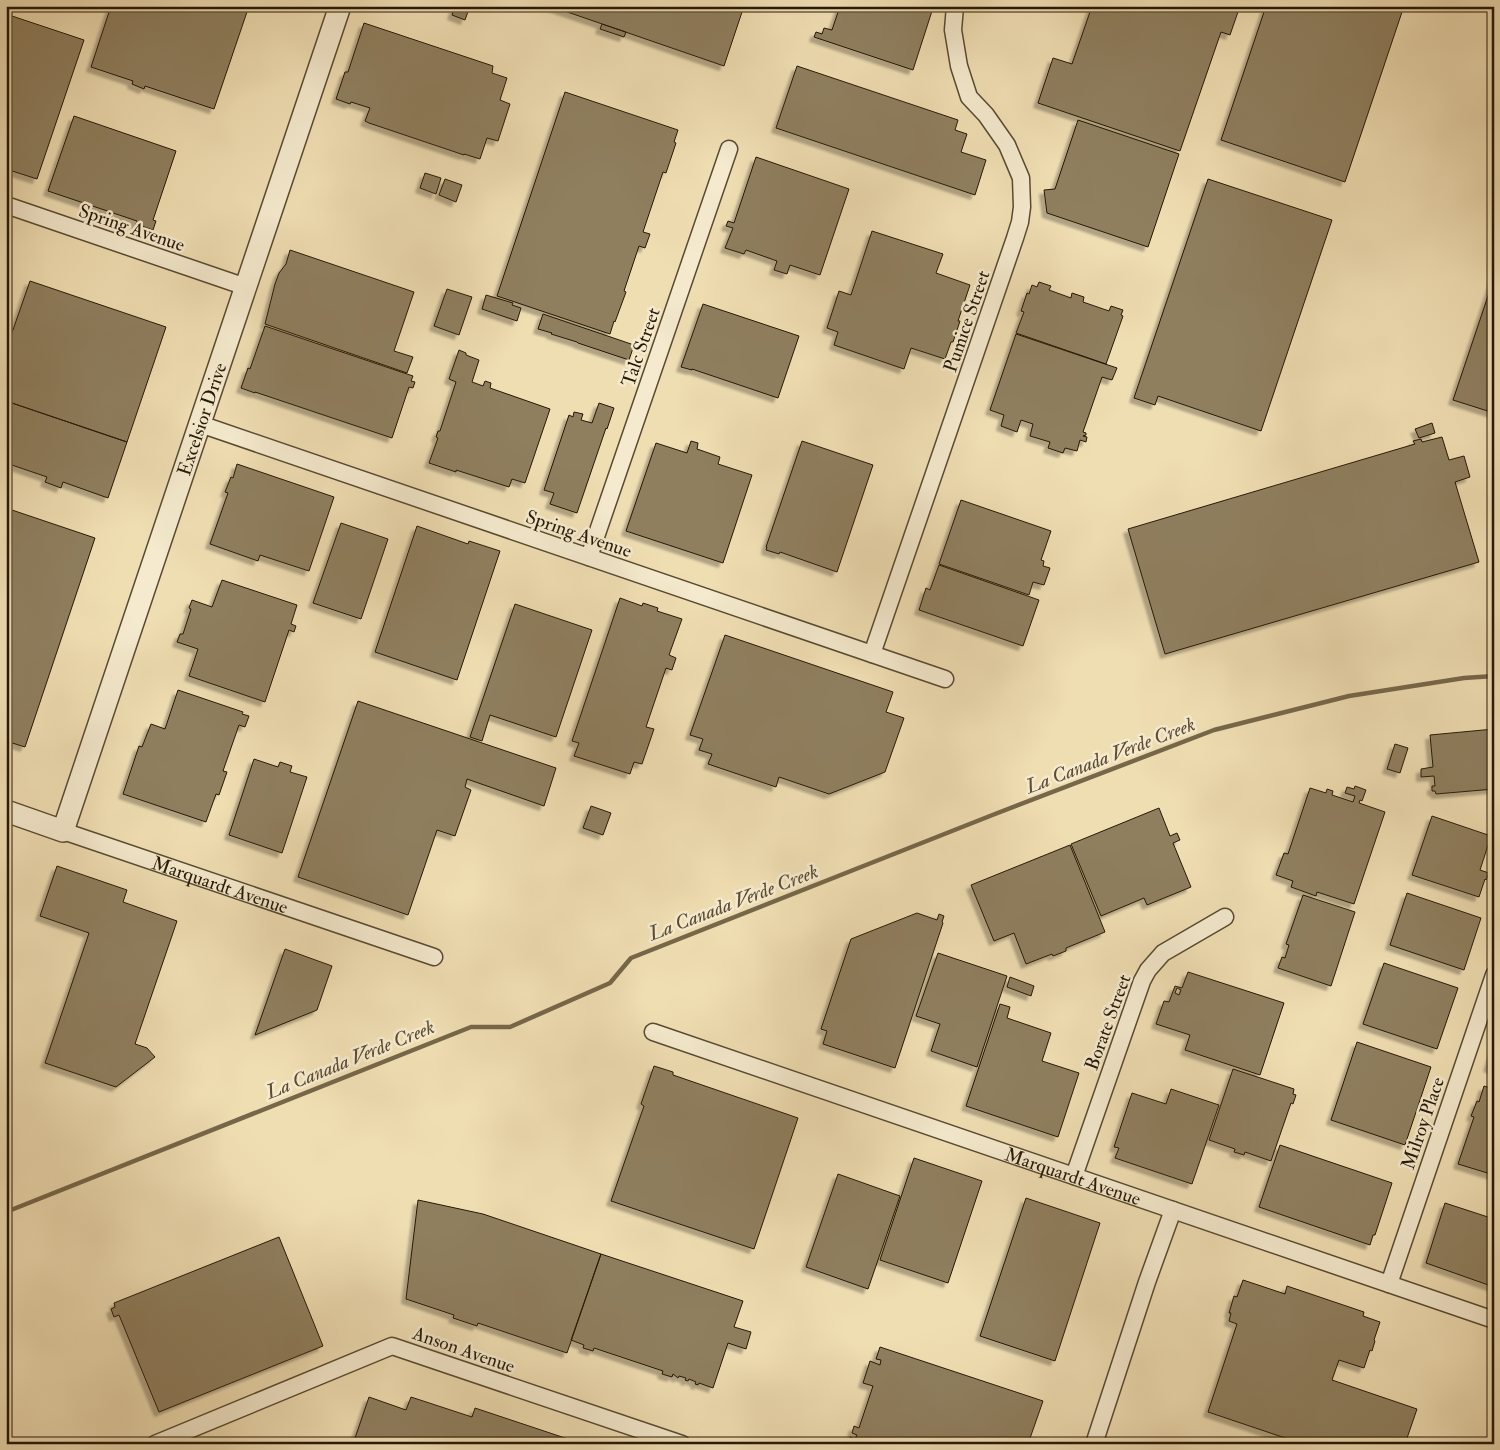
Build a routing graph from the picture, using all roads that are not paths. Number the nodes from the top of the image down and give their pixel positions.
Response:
1 (340, 6) edge
2 (955, 6) edge
3 (729, 149) dead end
4 (6, 205) edge
5 (246, 287) junction
6 (200, 424) junction
7 (589, 557) junction
8 (872, 654) junction
9 (945, 679) dead end
10 (6, 811) edge
11 (63, 830) junction
12 (1225, 917) dead end
13 (434, 957) dead end
14 (1494, 975) edge
15 (652, 1032) dead end
16 (1074, 1176) junction
17 (1173, 1210) junction
18 (1389, 1284) junction
19 (1494, 1320) edge
20 (154, 1444) edge
21 (682, 1444) edge
22 (1094, 1444) edge

1 - 5 street, Excelsior Drive
2 - 8 street, Pumice Street
3 - 7 street, Talc Street
4 - 5 street, Spring Avenue
5 - 6 street, Excelsior Drive
6 - 7 street, Spring Avenue
6 - 11 street, Excelsior Drive
7 - 8 street, Spring Avenue
8 - 9 street, Spring Avenue
10 - 11 street, Marquardt Avenue
11 - 13 street, Marquardt Avenue
12 - 16 street, Borate Street
14 - 18 street, Milroy Place
15 - 16 street, Marquardt Avenue
16 - 17 street, Marquardt Avenue
17 - 18 street, Marquardt Avenue
17 - 22 street
18 - 19 street, Marquardt Avenue
20 - 21 street, Anson Avenue

